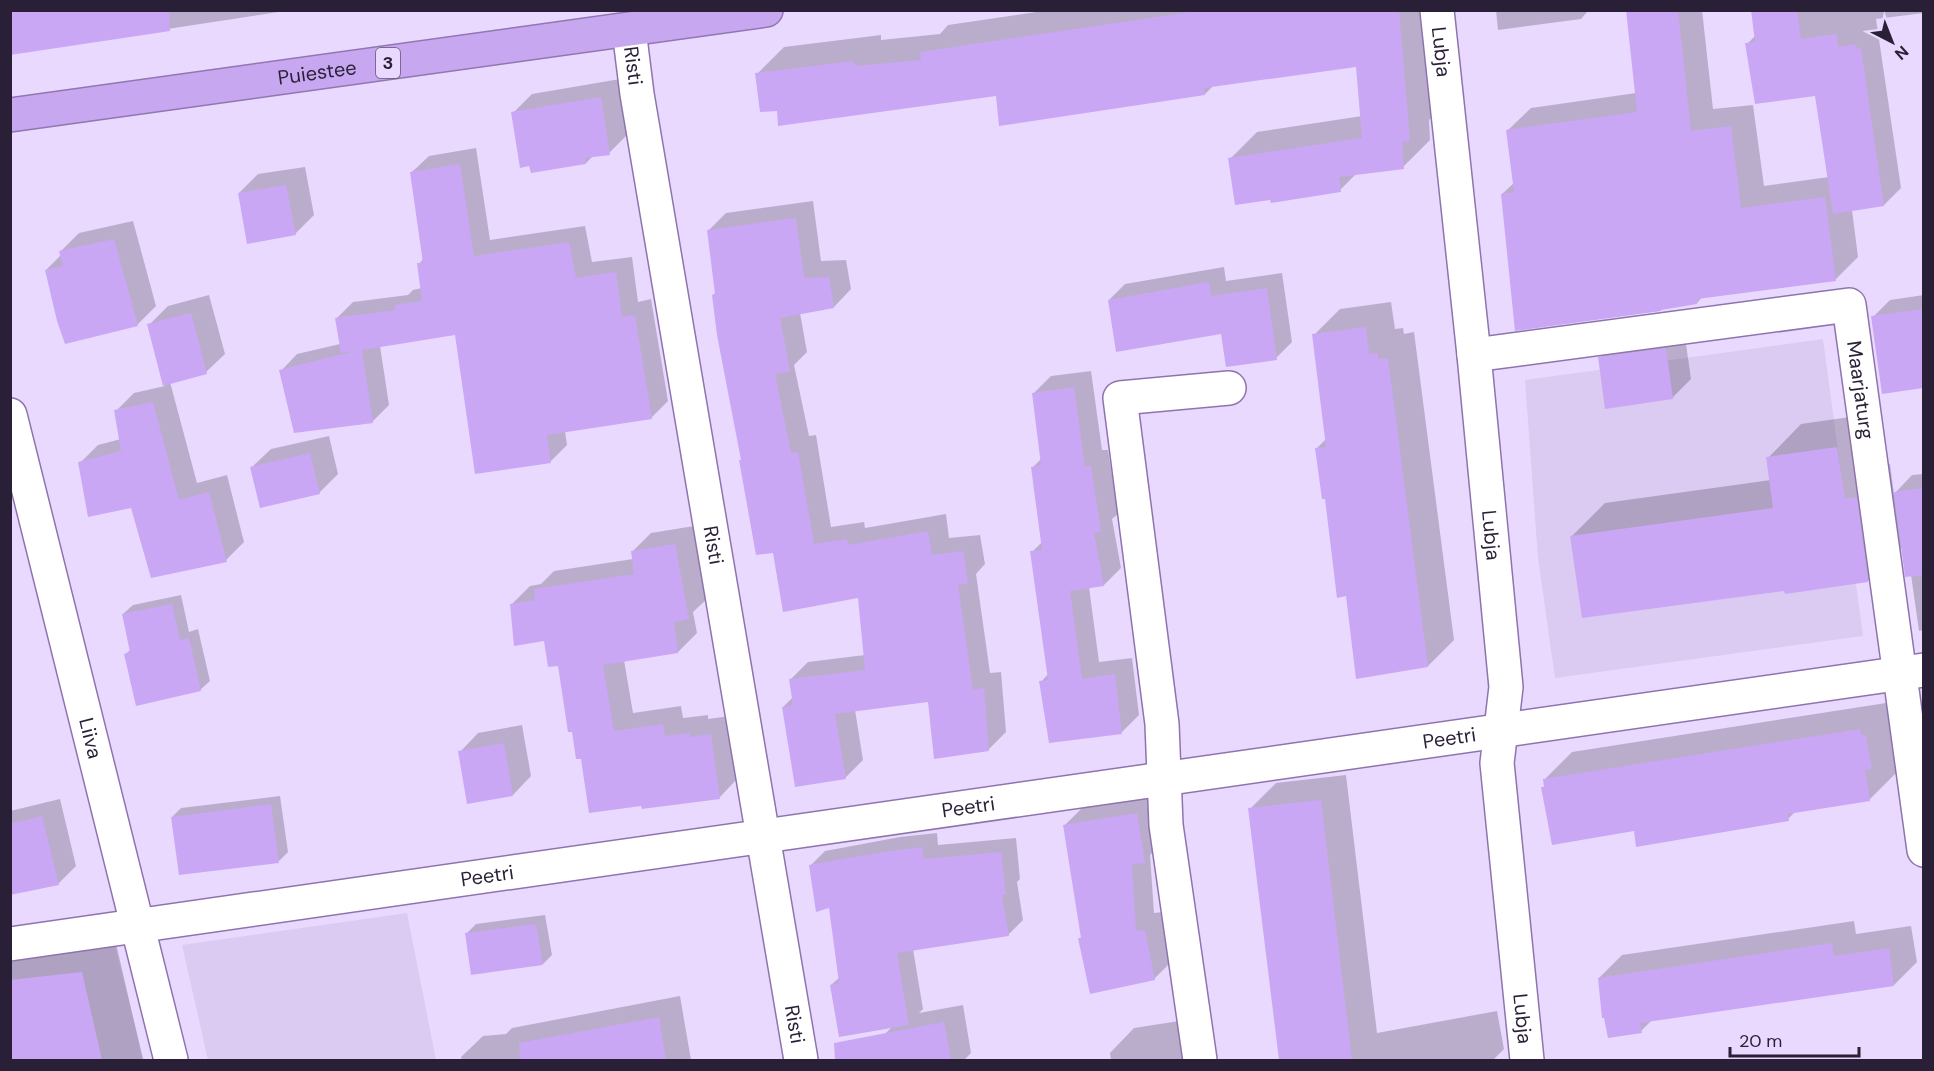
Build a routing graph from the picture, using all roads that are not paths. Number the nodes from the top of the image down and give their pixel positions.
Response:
1 (766, 10) edge
2 (1437, 10) edge
3 (629, 30) junction
4 (10, 115) edge
5 (1474, 355) junction
6 (1229, 388) dead end
7 (10, 415) edge
8 (1911, 672) edge
9 (1501, 731) junction
10 (1164, 779) junction
11 (763, 837) junction
12 (1923, 850) edge
13 (137, 926) junction
14 (10, 944) edge
15 (171, 1060) edge
16 (801, 1060) edge
17 (1200, 1060) edge
18 (1527, 1060) edge

1 - 3 highway, Puiestee / 3
2 - 5 street, Lubja
3 - 4 highway, Puiestee / 3
3 - 11 street, Risti
5 - 8 street, Maarjaturg
5 - 9 street, Lubja
6 - 10 street
7 - 13 street, Liiva
8 - 9 street, Peetri
8 - 12 street, Maarjaturg
9 - 10 street, Peetri
9 - 18 street, Lubja
10 - 11 street, Peetri
10 - 17 street
11 - 13 street, Peetri
11 - 16 street, Risti
13 - 14 street, Peetri
13 - 15 street, Liiva

